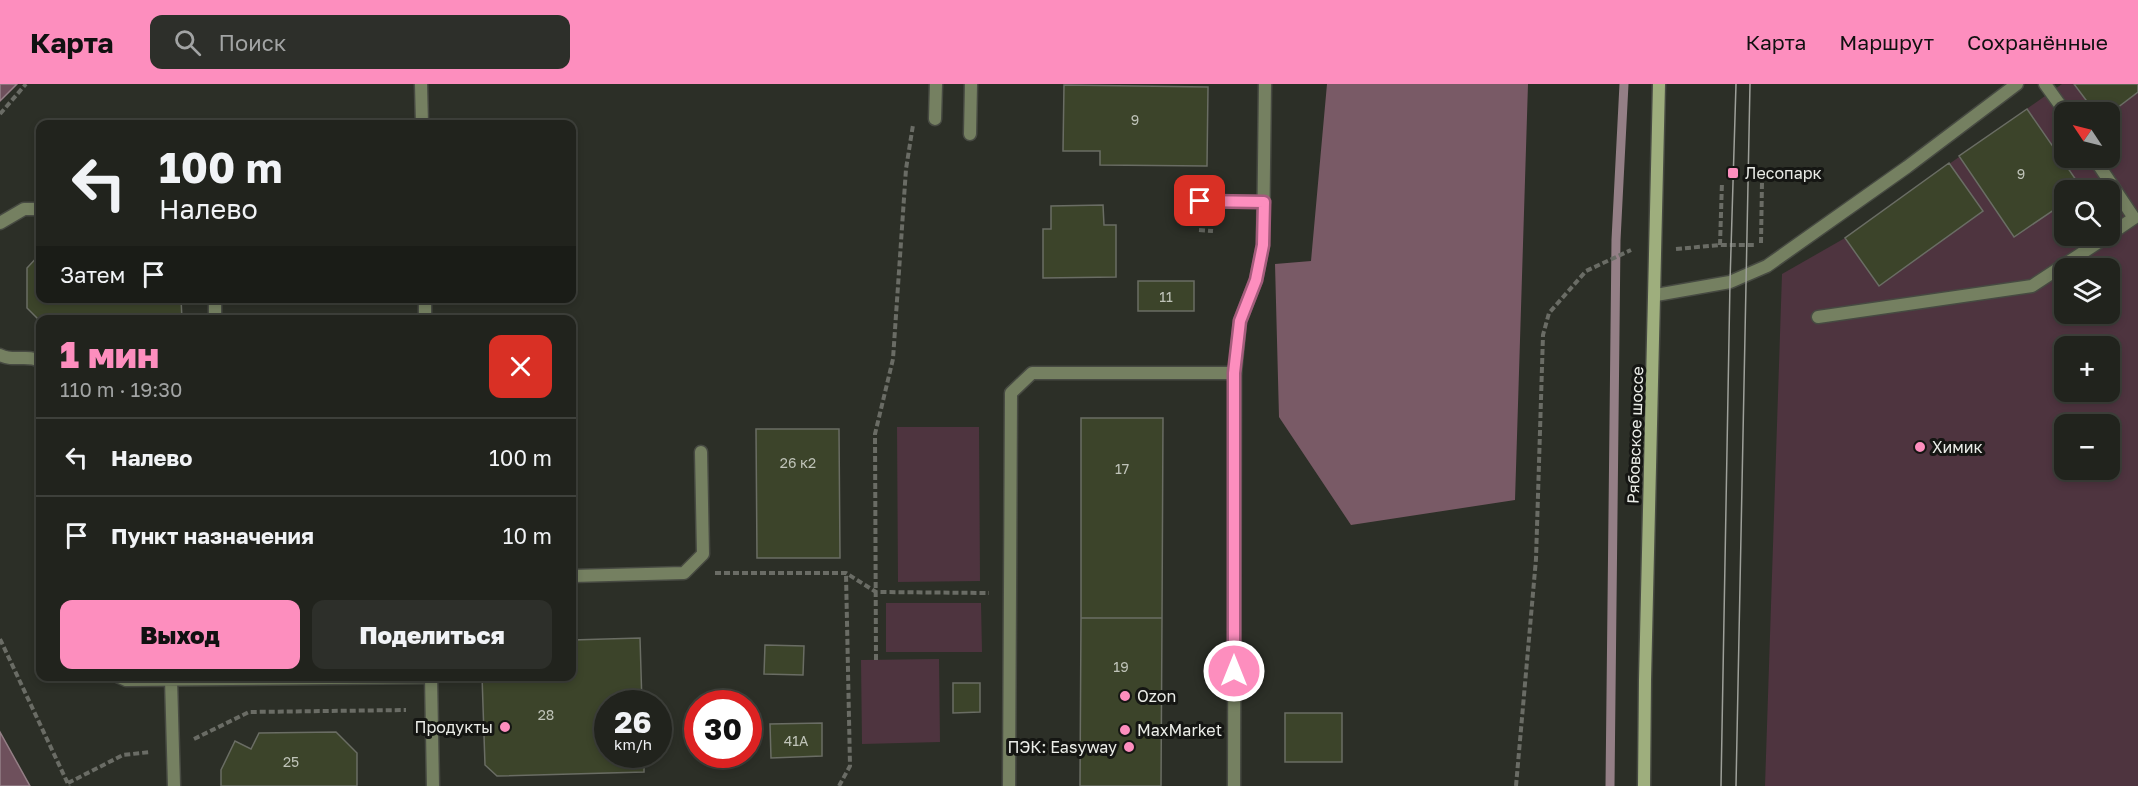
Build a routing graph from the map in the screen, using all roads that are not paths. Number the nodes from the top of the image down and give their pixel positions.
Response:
1 (421, 84) edge
2 (936, 84) edge
3 (971, 84) edge
4 (1265, 84) edge
5 (1659, 84) edge
6 (2017, 84) edge
7 (2045, 84) edge
8 (2058, 102) edge
9 (935, 119) dead end
10 (422, 120) edge
11 (970, 134) dead end
12 (2120, 197) edge
13 (1200, 201) dead end
14 (1264, 202) junction
15 (36, 209) edge
16 (0, 223) edge
17 (2120, 228) edge
18 (2092, 246) edge
19 (1656, 295) junction
20 (1818, 317) dead end
21 (0, 354) edge
22 (36, 359) edge
23 (1234, 373) junction
24 (701, 452) dead end
25 (576, 576) edge
26 (171, 681) edge
27 (431, 681) edge
28 (174, 786) edge
29 (433, 786) edge
30 (1009, 786) edge
31 (1234, 786) edge
32 (1644, 786) edge

1 - 10 street
2 - 9 street
3 - 11 street
4 - 14 street
5 - 19 main road, Рябовское шоссе
6 - 19 street
7 - 8 street
12 - 17 street
13 - 14 street
14 - 23 street
15 - 16 street
18 - 20 street
19 - 32 main road, Рябовское шоссе
21 - 22 street
23 - 30 street
23 - 31 street
24 - 25 street
26 - 28 street
27 - 29 street

